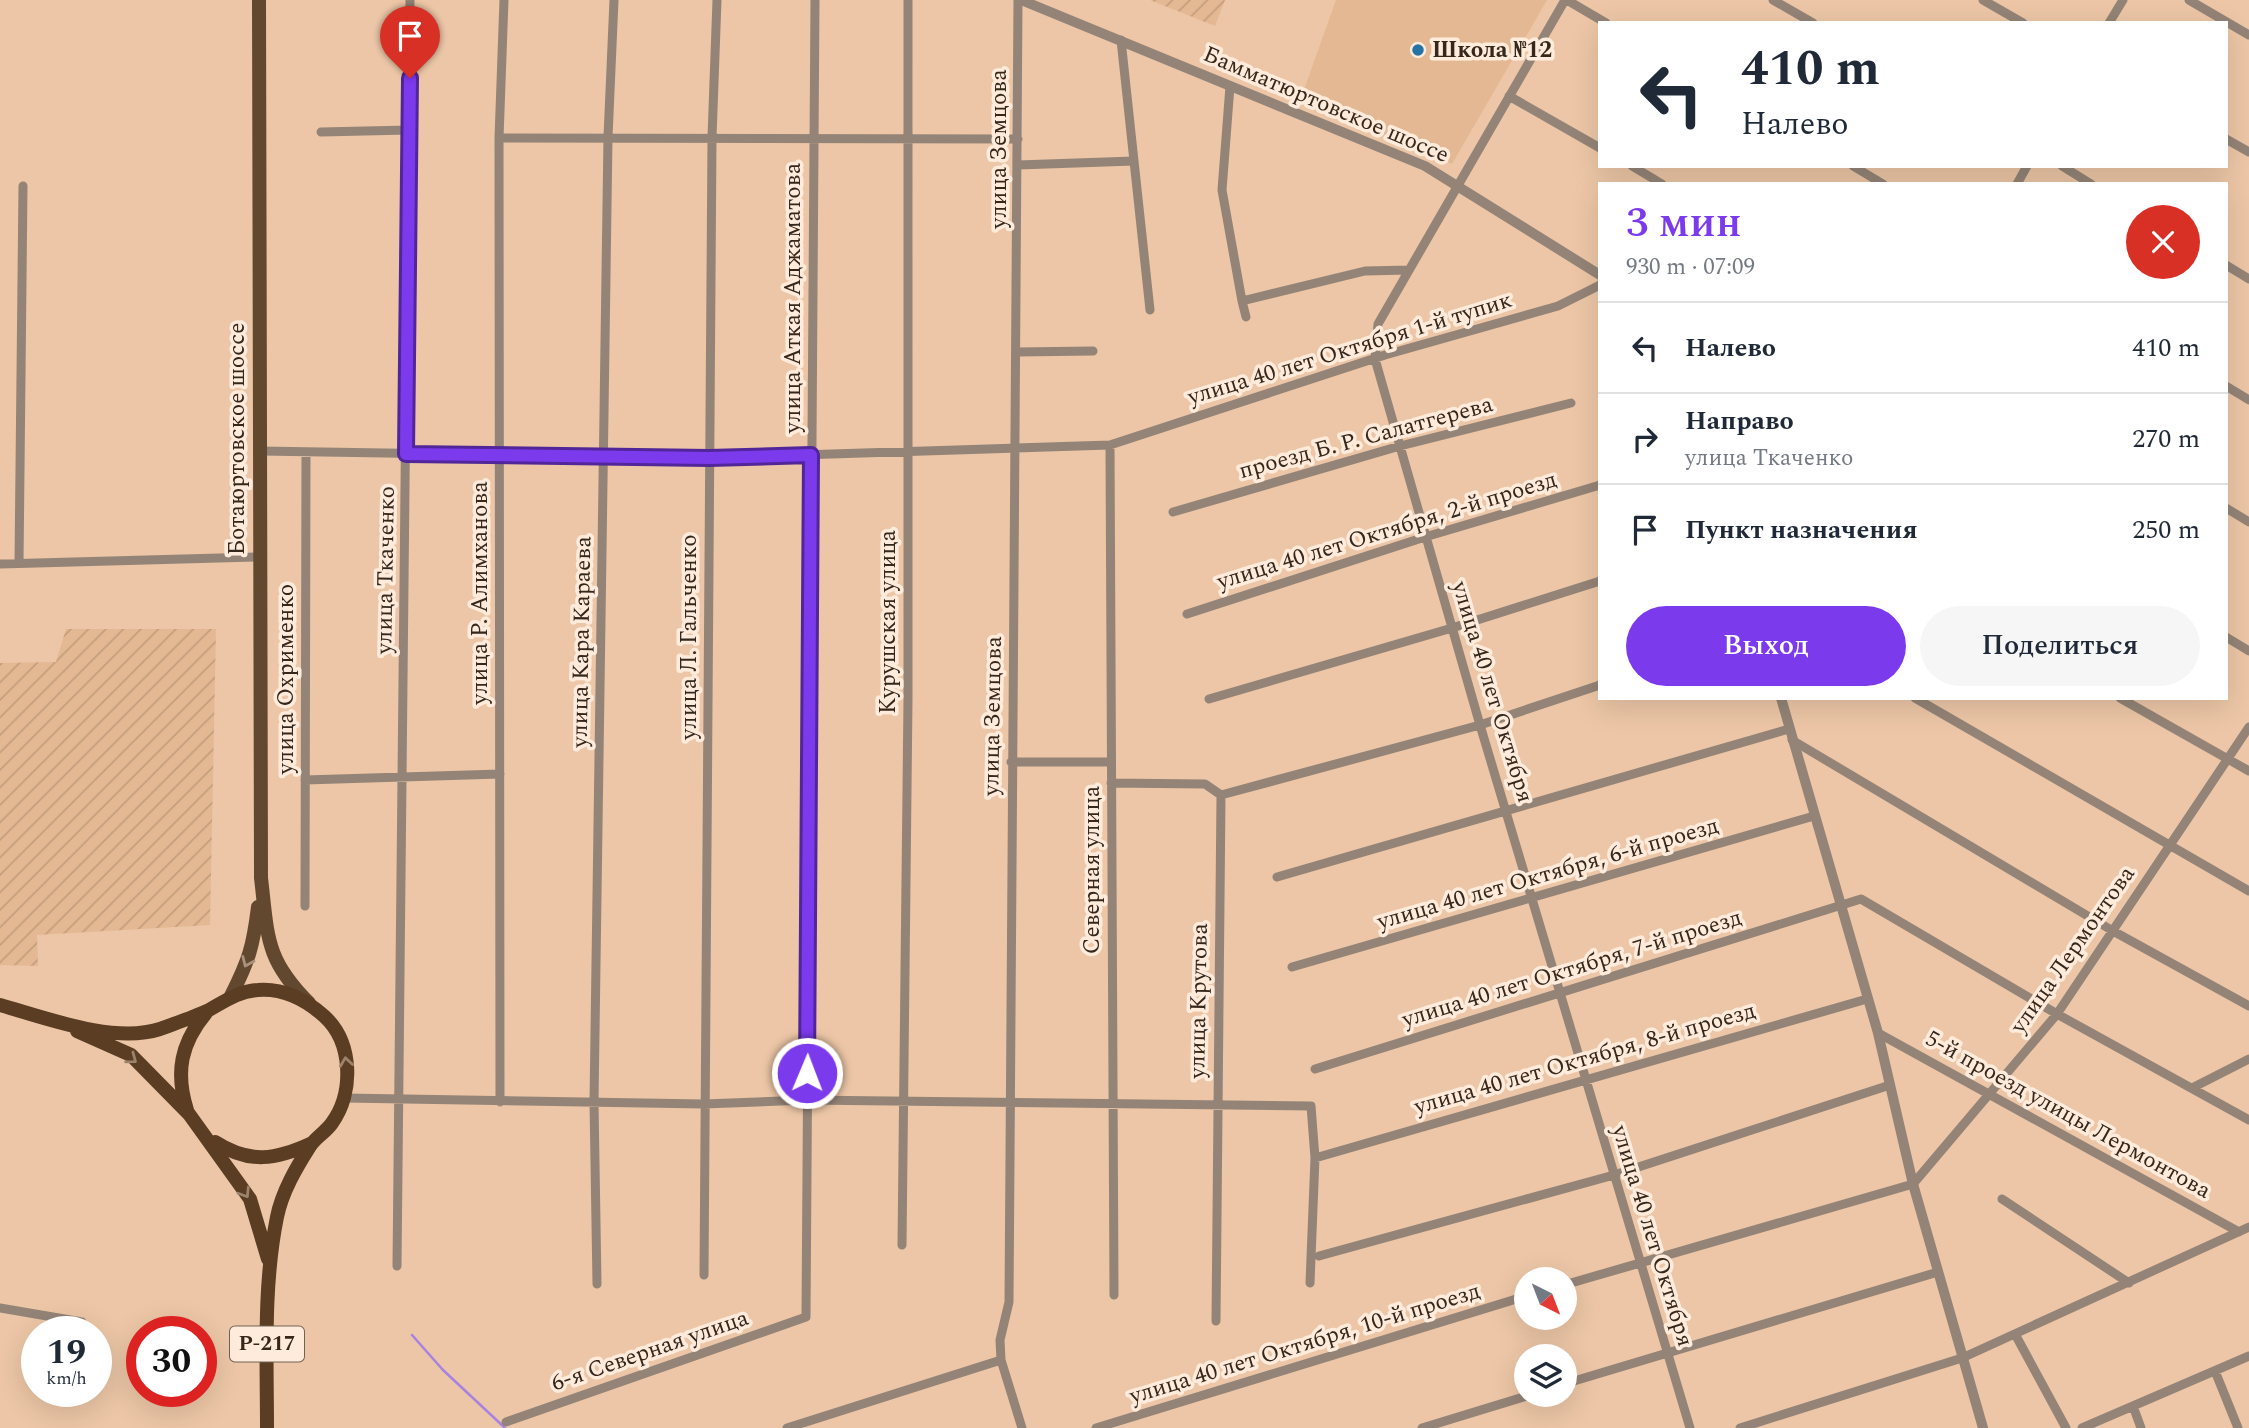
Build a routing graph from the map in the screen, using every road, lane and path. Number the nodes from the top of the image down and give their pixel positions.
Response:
1 (259, 0) edge
2 (410, 0) edge
3 (504, 0) edge
4 (614, 0) edge
5 (717, 0) edge
6 (815, 0) edge
7 (908, 0) edge
8 (1020, 0) edge
9 (1566, 0) edge
10 (1773, 0) edge
11 (1983, 0) edge
12 (2123, 0) edge
13 (2189, 0) edge
14 (1603, 21) edge
15 (1810, 21) edge
16 (2020, 21) edge
17 (2110, 21) edge
18 (2225, 21) edge
19 (2228, 23) edge
20 (2249, 35) edge
21 (1121, 40) junction
22 (1230, 86) junction
23 (1509, 96) junction
24 (409, 130) junction
25 (321, 132) dead end
26 (608, 137) junction
27 (712, 137) junction
28 (906, 137) junction
29 (499, 138) junction
30 (814, 138) junction
31 (1018, 139) junction
32 (2228, 140) edge
33 (1598, 147) edge
34 (2249, 152) edge
35 (1134, 160) junction
36 (1018, 165) junction
37 (1635, 168) edge
38 (1856, 168) edge
39 (2065, 168) edge
40 (1659, 182) edge
41 (1880, 182) edge
42 (2088, 182) edge
43 (23, 186) dead end
44 (1457, 186) junction
45 (2228, 266) edge
46 (1409, 270) junction
47 (1598, 274) edge
48 (2249, 279) edge
49 (1598, 286) edge
50 (1242, 301) junction
51 (1150, 310) dead end
52 (1246, 317) dead end
53 (1093, 351) dead end
54 (1017, 352) junction
55 (1375, 359) junction
56 (2228, 387) edge
57 (2249, 400) edge
58 (1571, 403) dead end
59 (1110, 445) junction
60 (1400, 446) junction
61 (1016, 448) junction
62 (907, 450) junction
63 (260, 451) junction
64 (306, 452) junction
65 (406, 454) junction
66 (500, 454) junction
67 (811, 455) junction
68 (604, 457) junction
69 (709, 458) junction
70 (1598, 486) edge
71 (2228, 509) edge
72 (1173, 512) dead end
73 (2249, 522) edge
74 (1426, 537) junction
75 (260, 557) junction
76 (0, 564) edge
77 (19, 564) junction
78 (1598, 582) edge
79 (1187, 614) dead end
80 (1452, 628) junction
81 (2228, 638) edge
82 (2249, 651) edge
83 (1598, 686) edge
84 (1209, 699) dead end
85 (1782, 700) edge
86 (1918, 700) edge
87 (2124, 700) edge
88 (1480, 725) junction
89 (2249, 727) edge
90 (1791, 734) junction
91 (2228, 759) junction
92 (1012, 762) junction
93 (1111, 762) junction
94 (2249, 771) edge
95 (500, 774) junction
96 (404, 776) junction
97 (305, 780) junction
98 (1111, 783) junction
99 (1221, 795) junction
100 (1508, 811) junction
101 (1814, 816) junction
102 (2170, 845) junction
103 (1276, 877) dead end
104 (261, 878) junction
105 (2249, 891) edge
106 (1532, 900) junction
107 (1840, 904) junction
108 (305, 906) dead end
109 (2113, 931) junction
110 (1292, 967) dead end
111 (1560, 995) junction
112 (231, 996) junction
113 (1867, 999) junction
114 (309, 1003) junction
115 (0, 1005) edge
116 (2249, 1006) edge
117 (208, 1010) junction
118 (2057, 1014) junction
119 (48, 1018) junction
120 (1878, 1033) junction
121 (2249, 1059) edge
122 (1315, 1069) dead end
123 (1585, 1078) junction
124 (1890, 1085) junction
125 (2192, 1088) junction
126 (1990, 1093) junction
127 (344, 1098) junction
128 (401, 1099) junction
129 (806, 1100) junction
130 (500, 1102) junction
131 (594, 1102) junction
132 (1011, 1102) junction
133 (904, 1103) junction
134 (1216, 1103) junction
135 (704, 1104) junction
136 (1113, 1104) junction
137 (189, 1114) junction
138 (2249, 1119) edge
139 (206, 1136) junction
140 (312, 1143) junction
141 (1315, 1158) junction
142 (1614, 1175) junction
143 (1913, 1184) junction
144 (2002, 1199) dead end
145 (2249, 1227) edge
146 (2239, 1232) junction
147 (902, 1245) dead end
148 (1319, 1256) dead end
149 (268, 1260) junction
150 (1640, 1262) junction
151 (397, 1266) dead end
152 (1938, 1272) junction
153 (704, 1275) dead end
154 (1577, 1281) edge
155 (1310, 1283) dead end
156 (2129, 1283) junction
157 (597, 1284) dead end
158 (1114, 1295) dead end
159 (1514, 1300) edge
160 (0, 1308) edge
161 (47, 1316) edge
162 (806, 1317) joint
163 (1216, 1321) dead end
164 (2015, 1334) junction
165 (1667, 1353) junction
166 (2249, 1356) edge
167 (1962, 1357) junction
168 (1001, 1360) junction
169 (2216, 1371) junction
170 (1577, 1380) edge
171 (1514, 1400) edge
172 (2133, 1406) junction
173 (506, 1422) dead end
174 (267, 1428) edge
175 (787, 1428) edge
176 (1022, 1428) edge
177 (1096, 1428) edge
178 (1422, 1428) edge
179 (1690, 1428) edge
180 (1740, 1428) edge
181 (1983, 1428) edge
182 (2066, 1428) edge
183 (2082, 1428) edge
184 (2141, 1428) edge
185 (2238, 1428) edge

1 - 63 main road, Ботаюртовское шоссе
2 - 24 street, улица Ткаченко
3 - 29 street, улица Р. Алимханова
4 - 26 street, улица Кара Караева
5 - 27 street, улица Л. Гальченко
6 - 30 street, улица Аткая Аджаматова
7 - 28 street, Курушская улица
8 - 21 street, Бамматюртовское шоссе
8 - 31 street, улица Земцова
9 - 14 street
9 - 23 street, улица 40 лет Октября
10 - 15 street
11 - 16 street
12 - 17 street
13 - 18 street
19 - 20 street
21 - 22 street, Бамматюртовское шоссе
21 - 35 street
22 - 44 street, Бамматюртовское шоссе
22 - 50 street
23 - 33 street
23 - 44 street, улица 40 лет Октября
24 - 25 street
24 - 65 street, улица Ткаченко
26 - 27 street
26 - 29 street
26 - 68 street, улица Кара Караева
27 - 30 street
27 - 69 street, улица Л. Гальченко
28 - 30 street
28 - 31 street
28 - 62 street, Курушская улица
29 - 66 street, улица Р. Алимханова
30 - 67 street, улица Аткая Аджаматова
31 - 36 street, улица Земцова
32 - 34 street
35 - 36 street
35 - 51 street
36 - 54 street, улица Земцова
37 - 40 street
38 - 41 street
39 - 42 street
43 - 77 street
44 - 46 street, улица 40 лет Октября
44 - 47 street, Бамматюртовское шоссе
45 - 48 street
46 - 50 street
46 - 55 street, улица 40 лет Октября
49 - 55 street, улица 40 лет Октября 1-й тупик
50 - 52 street
53 - 54 street
54 - 61 street, улица Земцова
55 - 59 street, улица 40 лет Октября 1-й тупик
55 - 60 street, улица 40 лет Октября
56 - 57 street
58 - 60 street, проезд Б. Р. Салатгерева
59 - 61 street, улица 40 лет Октября 1-й тупик
59 - 93 street, Северная улица
60 - 72 street, проезд Б. Р. Салатгерева
60 - 74 street, улица 40 лет Октября
61 - 62 street, улица 40 лет Октября 1-й тупик
61 - 92 street, улица Земцова
62 - 67 street, улица 40 лет Октября 1-й тупик
62 - 133 street, Курушская улица
63 - 64 street, улица 40 лет Октября 1-й тупик
63 - 75 main road, Ботаюртовское шоссе
64 - 65 street, улица 40 лет Октября 1-й тупик
64 - 97 street, улица Охрименко
65 - 66 street, улица 40 лет Октября 1-й тупик
65 - 96 street, улица Ткаченко
66 - 68 street, улица 40 лет Октября 1-й тупик
66 - 95 street, улица Р. Алимханова
67 - 69 street, улица 40 лет Октября 1-й тупик
67 - 129 street, улица Аткая Аджаматова
68 - 69 street, улица 40 лет Октября 1-й тупик
68 - 131 street, улица Кара Караева
69 - 135 street, улица Л. Гальченко
70 - 74 street, улица 40 лет Октября, 2-й проезд
71 - 73 street
74 - 79 street, улица 40 лет Октября, 2-й проезд
74 - 80 street, улица 40 лет Октября
75 - 77 street
75 - 104 main road, Ботаюртовское шоссе
76 - 77 street
78 - 80 street
80 - 84 street
80 - 88 street, улица 40 лет Октября
81 - 82 street
83 - 88 street
85 - 90 street
86 - 102 street
87 - 91 street
88 - 99 street
88 - 100 street, улица 40 лет Октября
89 - 91 street, улица Лермонтова
90 - 100 street
90 - 101 street
90 - 109 street
91 - 94 street
91 - 102 street, улица Лермонтова
92 - 93 street
92 - 132 street, улица Земцова
93 - 98 street, Северная улица
95 - 96 street
95 - 130 street, улица Р. Алимханова
96 - 97 street
96 - 128 street, улица Ткаченко
97 - 108 street, улица Охрименко
98 - 99 street
98 - 136 street, Северная улица
99 - 134 street, улица Крутова
100 - 103 street
100 - 106 street, улица 40 лет Октября
101 - 106 street, улица 40 лет Октября, 6-й проезд
101 - 107 street
102 - 105 street
102 - 109 street, улица Лермонтова
104 -> 112 main road
104 - 114 main road
106 - 110 street, улица 40 лет Октября, 6-й проезд
106 - 111 street, улица 40 лет Октября
107 - 111 street, улица 40 лет Октября, 7-й проезд
107 - 113 street
107 - 118 street
109 - 116 street
109 - 118 street, улица Лермонтова
111 - 122 street, улица 40 лет Октября, 7-й проезд
111 - 123 street, улица 40 лет Октября
112 - 114 highway
112 - 117 highway
113 - 120 street
113 - 123 street, улица 40 лет Октября, 8-й проезд
127 -> 114 highway
115 - 119 highway
117 - 119 highway
117 - 137 highway
118 - 125 street
118 - 126 street, улица Лермонтова
119 -> 137 highway
120 - 124 street
120 - 126 street, 5-й проезд улицы Лермонтова
121 - 125 street
123 - 141 street, улица 40 лет Октября, 8-й проезд
123 - 142 street, улица 40 лет Октября
124 - 142 street
124 - 143 street
125 - 138 street
126 - 143 street, улица Лермонтова
126 - 146 street, 5-й проезд улицы Лермонтова
127 - 128 street
127 - 140 highway
128 - 130 street
128 - 151 street, улица Ткаченко
129 - 133 street
129 - 135 street
129 - 162 street, улица Аткая Аджаматова
130 - 131 street
131 - 135 street
131 - 157 street, улица Кара Караева
132 - 133 street
132 - 136 street
132 - 168 street, улица Земцова
133 - 147 street, Курушская улица
134 - 136 street
134 - 141 street
134 - 163 street, улица Крутова
135 - 153 street, улица Л. Гальченко
136 - 158 street, Северная улица
137 - 139 highway
139 - 140 highway
139 -> 149 highway
140 - 149 highway
141 - 155 street
142 - 148 street
142 - 150 street, улица 40 лет Октября
143 - 150 street
143 - 152 street
144 - 156 street
145 - 146 street
146 - 156 street
149 - 174 highway, Р-217
150 - 154 street
150 - 165 street, улица 40 лет Октября
152 - 165 street
152 - 167 street
156 - 164 street
159 - 177 street, улица 40 лет Октября, 10-й проезд
160 - 161 street
162 - 173 street, 6-я Северная улица
164 - 167 street
164 - 182 street
165 - 170 street
165 - 179 street, улица 40 лет Октября
166 - 169 street
167 - 180 street
167 - 181 street
168 - 175 street
168 - 176 street, улица Земцова
169 - 172 street
169 - 185 street
171 - 178 street
172 - 183 street
172 - 184 street

